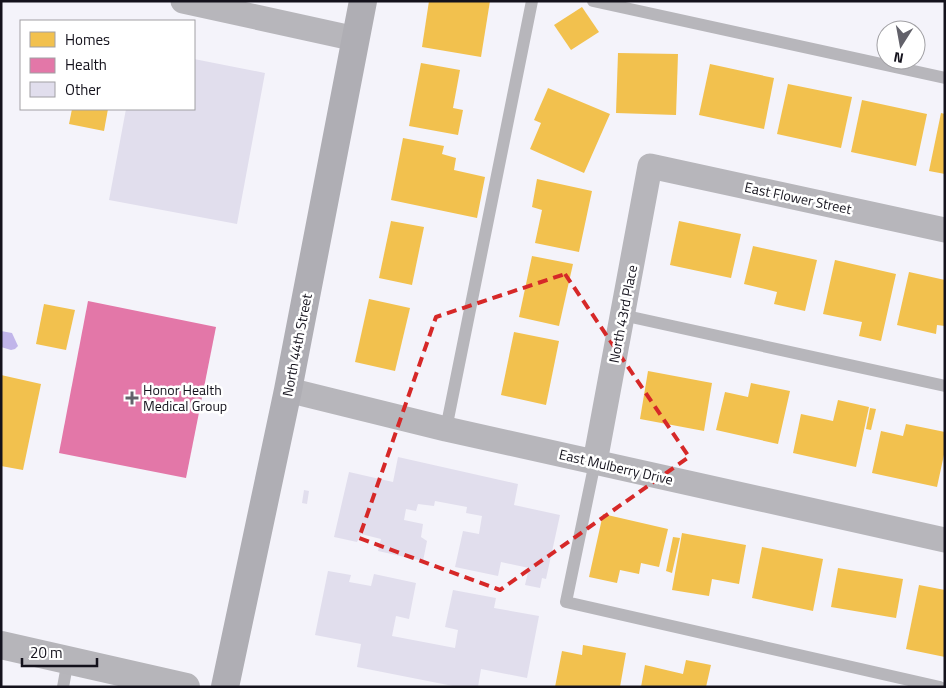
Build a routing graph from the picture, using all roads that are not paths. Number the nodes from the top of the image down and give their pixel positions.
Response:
1 (183, 1) edge
2 (363, 1) edge
3 (532, 1) edge
4 (593, 1) edge
5 (356, 39) junction
6 (945, 78) edge
7 (650, 166) joint
8 (945, 230) edge
9 (622, 314) junction
10 (945, 386) edge
11 (288, 390) junction
12 (446, 429) junction
13 (595, 462) junction
14 (945, 540) edge
15 (1, 645) edge
16 (68, 660) junction
17 (63, 687) edge
18 (186, 687) edge
19 (225, 687) edge
20 (940, 687) edge

1 - 5 street
2 - 5 main road, North 44th Street
3 - 12 lane
4 - 6 lane
5 - 11 main road, North 44th Street
7 - 8 street, East Flower Street
7 - 9 street, North 43rd Place
9 - 10 lane
9 - 13 street, North 43rd Place
11 - 12 street, East Mulberry Drive
11 - 19 main road, North 44th Street
12 - 13 street, East Mulberry Drive
13 - 14 street, East Mulberry Drive
13 - 20 lane
15 - 16 street
16 - 17 lane
16 - 18 street

